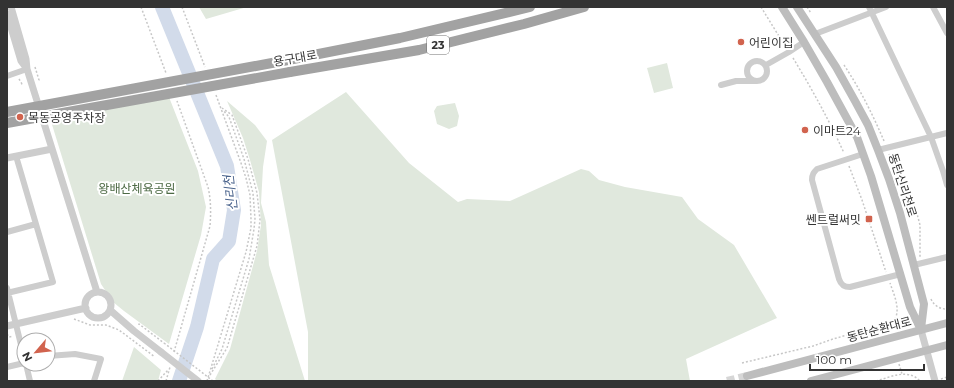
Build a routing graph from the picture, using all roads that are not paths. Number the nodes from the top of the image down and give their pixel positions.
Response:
1 (11, 7) edge
2 (530, 7) edge
3 (584, 7) edge
4 (782, 7) edge
5 (797, 7) edge
6 (886, 7) edge
7 (933, 7) edge
8 (870, 10) edge
9 (7, 14) edge
10 (947, 33) edge
11 (815, 34) junction
12 (804, 42) junction
13 (766, 65) junction
14 (27, 70) junction
15 (747, 70) junction
16 (7, 76) edge
17 (755, 80) junction
18 (736, 81) junction
19 (721, 86) dead end
20 (7, 112) edge
21 (7, 123) edge
22 (947, 133) edge
23 (931, 137) junction
24 (52, 149) junction
25 (878, 150) junction
26 (863, 154) junction
27 (16, 156) junction
28 (7, 158) edge
29 (947, 185) edge
30 (36, 224) junction
31 (7, 232) edge
32 (947, 257) edge
33 (914, 265) junction
34 (901, 274) junction
35 (7, 292) edge
36 (97, 292) junction
37 (86, 308) junction
38 (110, 310) junction
39 (947, 323) edge
40 (16, 324) junction
41 (7, 326) edge
42 (921, 330) junction
43 (18, 332) edge
44 (947, 345) edge
45 (926, 351) junction
46 (56, 355) edge
47 (746, 376) tunnel mouth
48 (94, 381) edge
49 (198, 381) edge
50 (811, 381) edge
51 (935, 381) edge

1 - 14 street
2 - 20 highway, 용구대로 / 23, bridge
3 - 21 highway, 용구대로 / 23, bridge
4 - 12 main road
5 - 11 main road, 동탄신리천로
6 - 8 street
7 - 10 street
8 - 11 street
8 - 23 street
9 - 14 street
11 - 12 main road
11 - 25 main road, 동탄신리천로
12 - 13 street
12 - 26 main road
13 - 15 street
13 - 17 street
14 - 16 street
14 - 24 street
15 - 17 street
15 - 18 street
17 - 18 street
18 - 19 street
22 - 23 street
23 - 25 street
23 - 29 street
24 - 27 street
24 - 36 street
25 - 33 main road, 동탄신리천로
26 - 34 main road
26 - 34 street
27 - 28 street
27 - 30 street
30 - 31 street
30 - 35 street
32 - 33 street
33 - 42 main road, 동탄신리천로
34 - 42 main road
35 - 40 street
36 - 37 street
36 - 38 street
37 - 38 street
37 - 40 street
38 - 49 street, bridge
39 - 42 main road, 동탄순환대로
40 - 41 street
40 - 43 street
42 - 45 street
42 - 47 main road, 동탄순환대로
44 - 45 main road
45 - 50 main road
45 - 51 street
46 - 48 street

